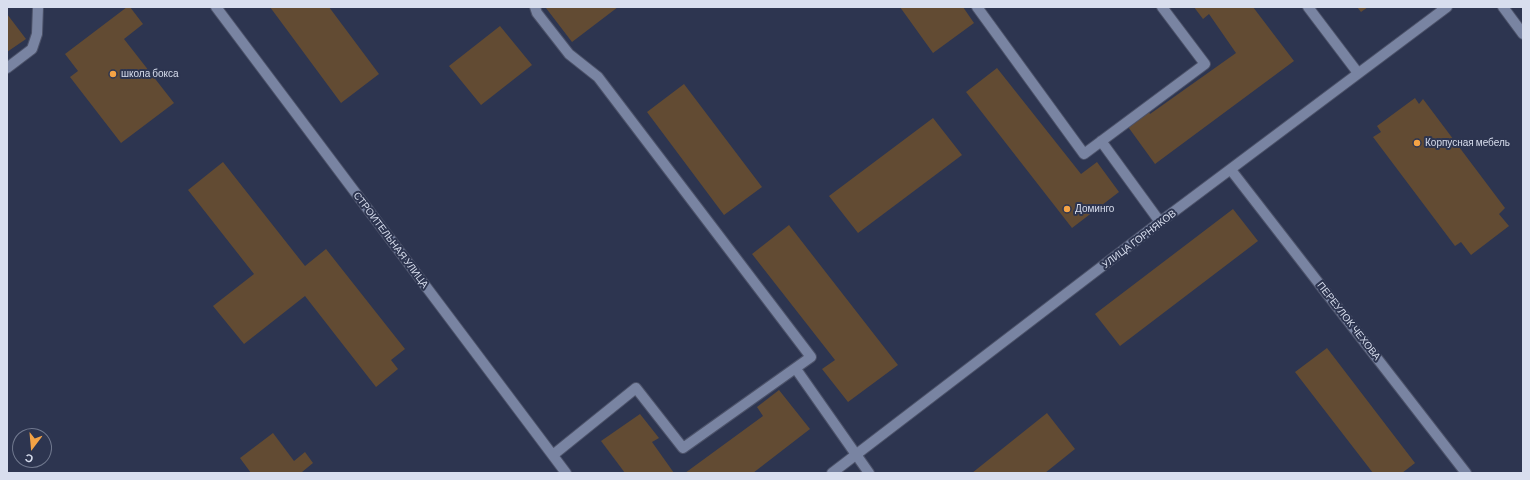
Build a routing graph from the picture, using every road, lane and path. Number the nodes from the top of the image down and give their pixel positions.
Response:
1 (38, 7) edge
2 (216, 7) edge
3 (535, 7) edge
4 (977, 7) edge
5 (1162, 7) edge
6 (1308, 7) edge
7 (1447, 7) edge
8 (1503, 7) edge
9 (1523, 34) edge
10 (7, 68) edge
11 (1358, 73) junction
12 (1101, 141) junction
13 (1231, 170) junction
14 (1160, 222) junction
15 (796, 369) junction
16 (553, 455) junction
17 (855, 455) junction
18 (566, 473) edge
19 (832, 473) edge
20 (869, 473) edge
21 (1466, 473) edge

1 - 10 street
2 - 16 street, СТРОИТЕЛЬНАЯ УЛИЦА
3 - 15 street
4 - 12 street
5 - 12 street
6 - 11 street
7 - 11 street, УЛИЦА ГОРНЯКОВ
8 - 9 street
11 - 13 street, УЛИЦА ГОРНЯКОВ
12 - 14 street
13 - 14 street, УЛИЦА ГОРНЯКОВ
13 - 21 street, ПЕРЕУЛОК ЧЕХОВА
14 - 17 street, УЛИЦА ГОРНЯКОВ
15 - 16 street
15 - 17 street
16 - 18 street, СТРОИТЕЛЬНАЯ УЛИЦА
17 - 19 street, УЛИЦА ГОРНЯКОВ
17 - 20 street

